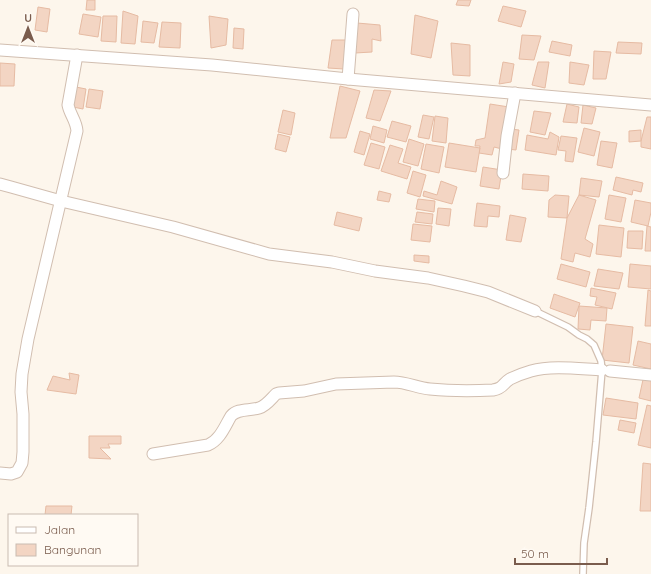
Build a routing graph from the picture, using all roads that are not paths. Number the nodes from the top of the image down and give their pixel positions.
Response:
1 (354, 14) dead end
2 (0, 50) edge
3 (77, 55) junction
4 (348, 79) junction
5 (515, 93) junction
6 (651, 105) edge
7 (503, 173) dead end
8 (0, 184) edge
9 (60, 201) junction
10 (535, 311) joint
11 (606, 370) junction
12 (651, 375) edge
13 (152, 454) dead end
14 (0, 473) edge
15 (583, 574) edge

1 - 4 street
2 - 3 street
3 - 4 street
3 - 9 street
4 - 5 street
5 - 6 street
5 - 7 street
8 - 9 street
9 - 10 street
9 - 14 street
10 - 11 lane
11 - 12 street
11 - 13 street
11 - 15 lane

